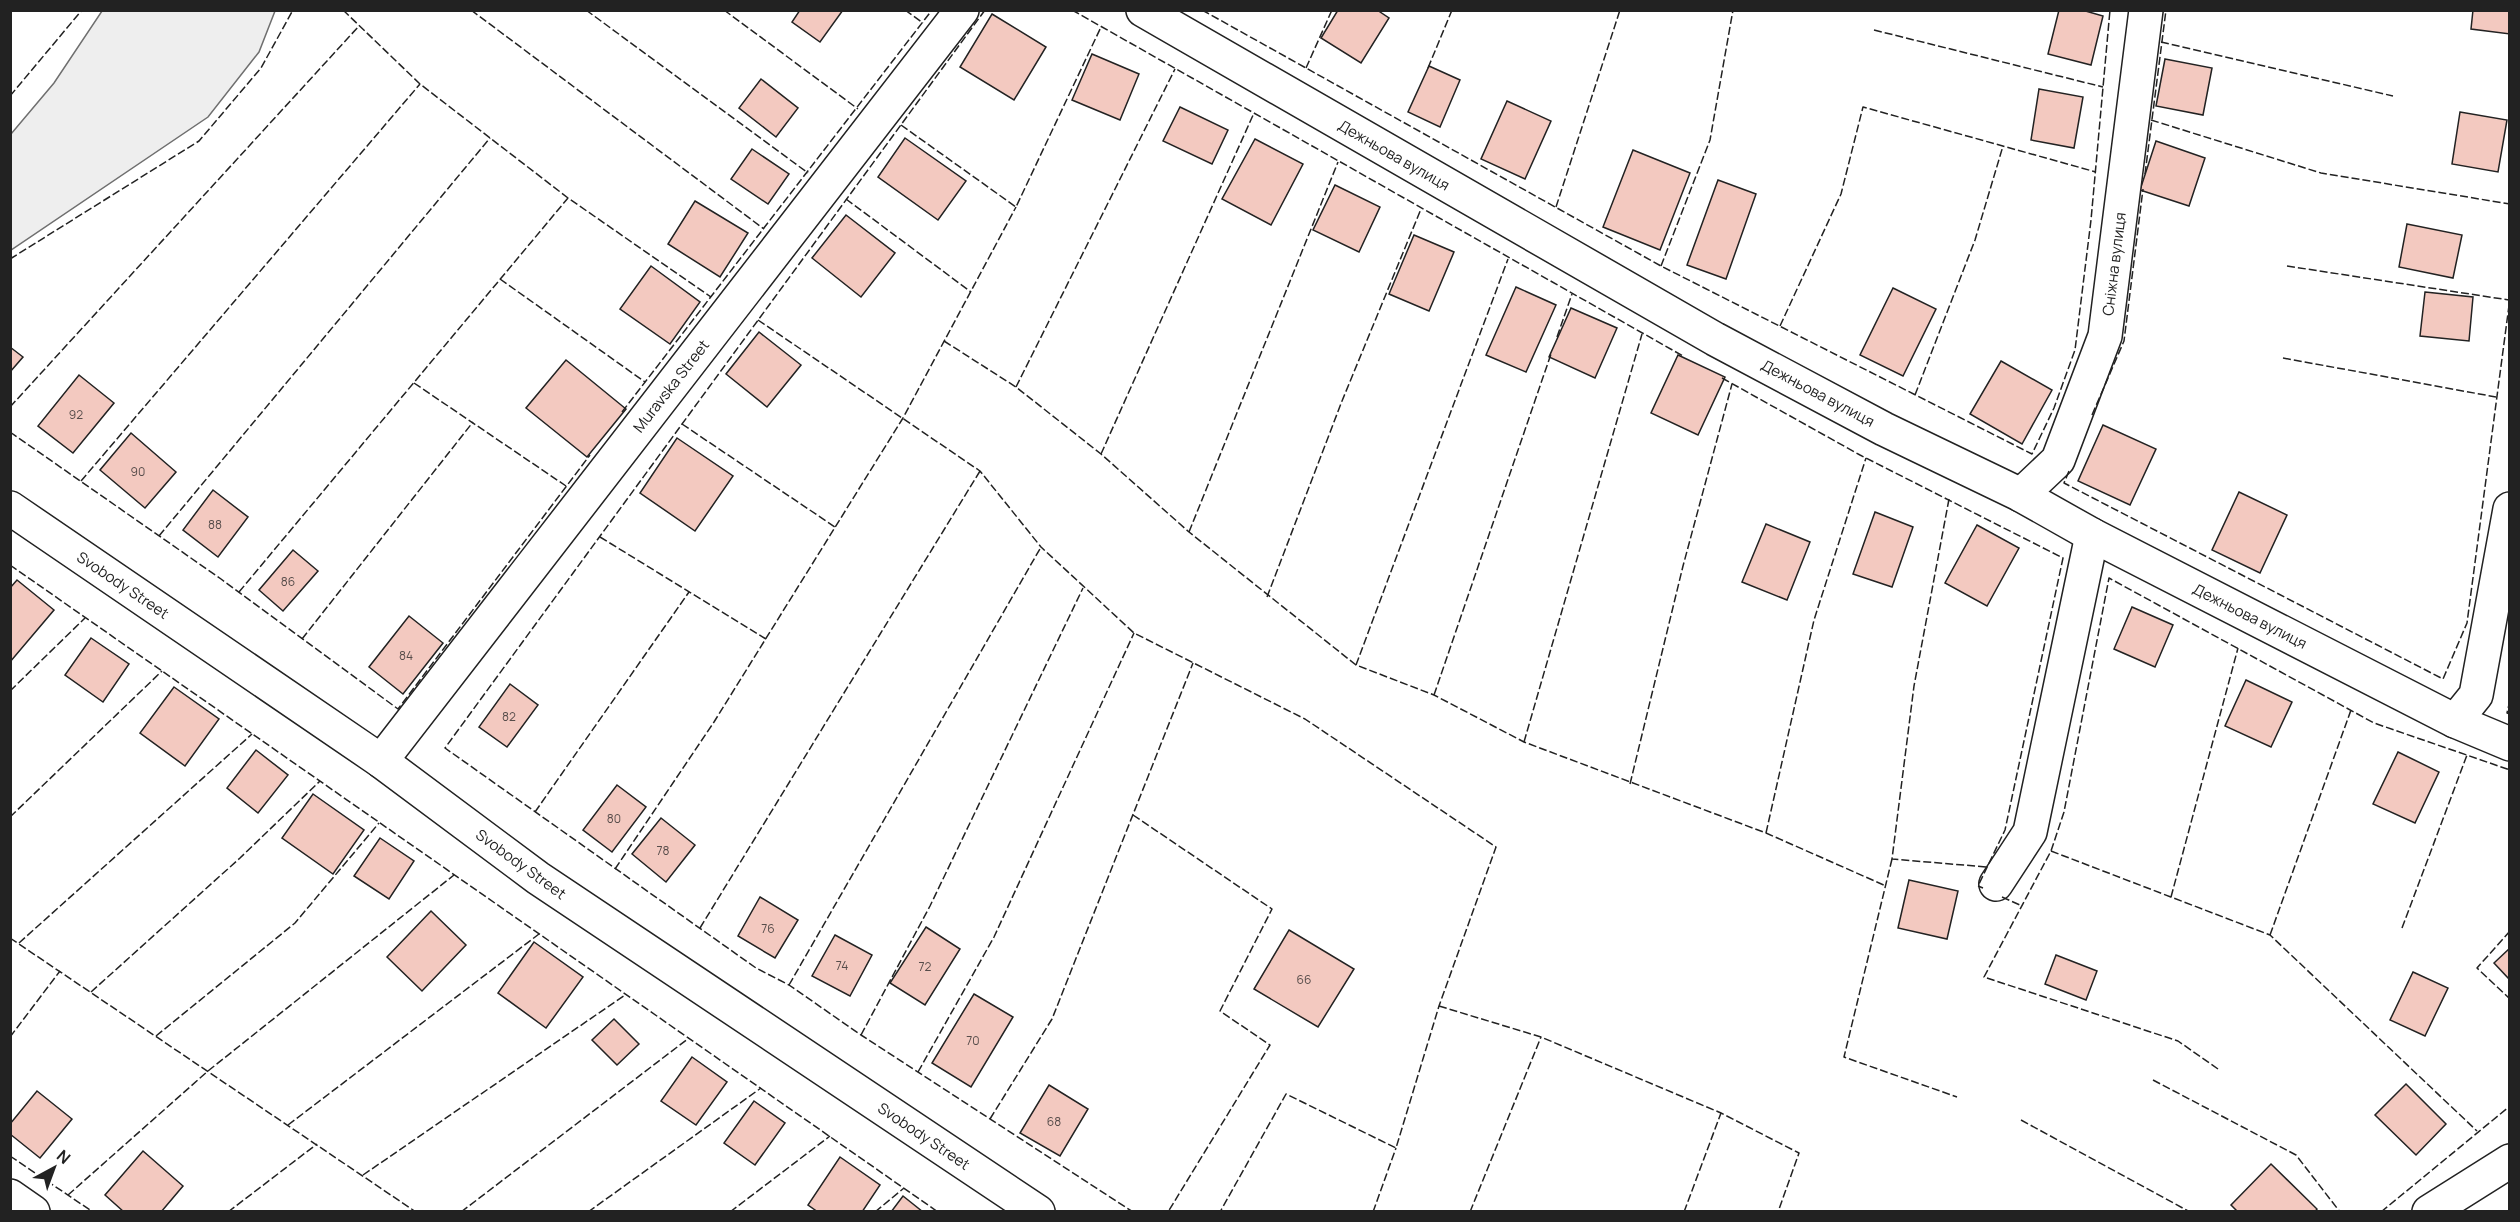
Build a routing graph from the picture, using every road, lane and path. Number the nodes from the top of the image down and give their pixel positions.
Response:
1 (962, 10) edge
2 (1143, 10) edge
3 (2146, 10) edge
4 (2021, 495) junction
5 (10, 508) edge
6 (2510, 509) edge
7 (2092, 535) junction
8 (2455, 721) junction
9 (2510, 744) edge
10 (381, 761) junction
11 (1996, 884) dead end
12 (2510, 1161) edge
13 (10, 1196) edge
14 (33, 1212) edge
15 (1038, 1212) edge
16 (2430, 1212) edge

1 - 10 street, Muravska Street
2 - 4 street, Дежньова вулиця
3 - 4 street, Сніжна вулиця
4 - 7 street, Дежньова вулиця
5 - 10 street, Svobody Street
6 - 8 street
7 - 8 street, Дежньова вулиця
7 - 11 street
8 - 9 street, Дежньова вулиця
10 - 15 street, Svobody Street
12 - 16 street
13 - 14 street

